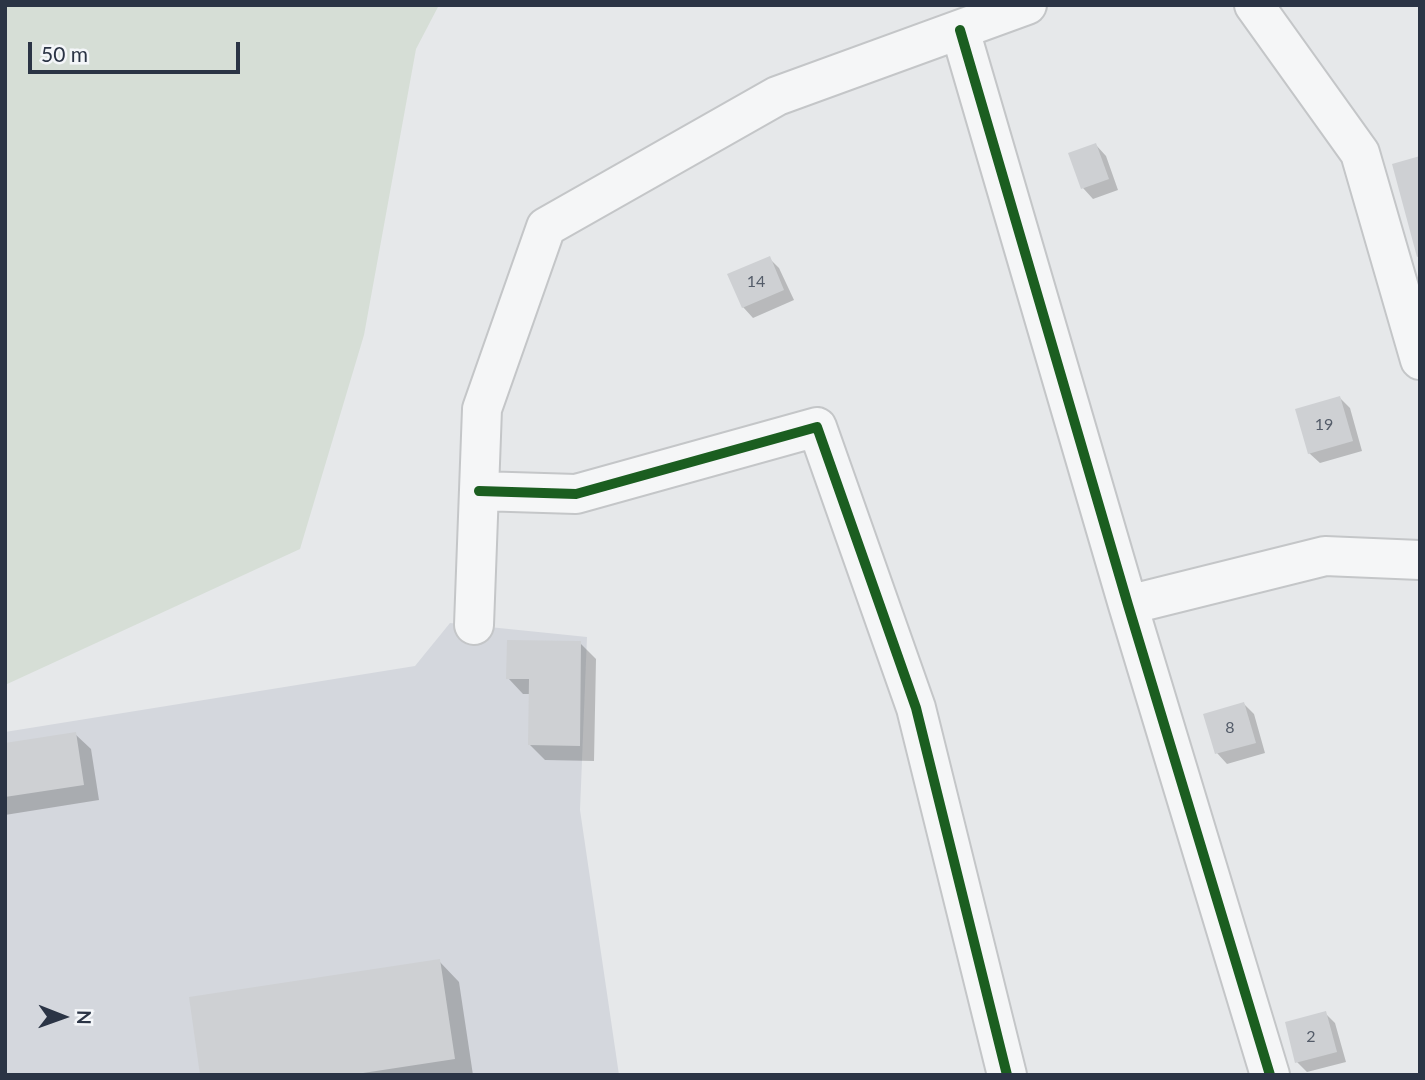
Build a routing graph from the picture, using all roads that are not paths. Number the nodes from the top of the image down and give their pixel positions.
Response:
1 (1027, 5) edge
2 (1254, 5) edge
3 (960, 30) junction
4 (1420, 360) edge
5 (479, 491) junction
6 (1420, 560) edge
7 (1128, 605) junction
8 (474, 625) dead end
9 (1007, 1075) edge
10 (1270, 1075) edge

1 - 3 street
2 - 4 street
3 - 5 street
3 - 7 street
5 - 8 street
5 - 9 street
6 - 7 street
7 - 10 street

